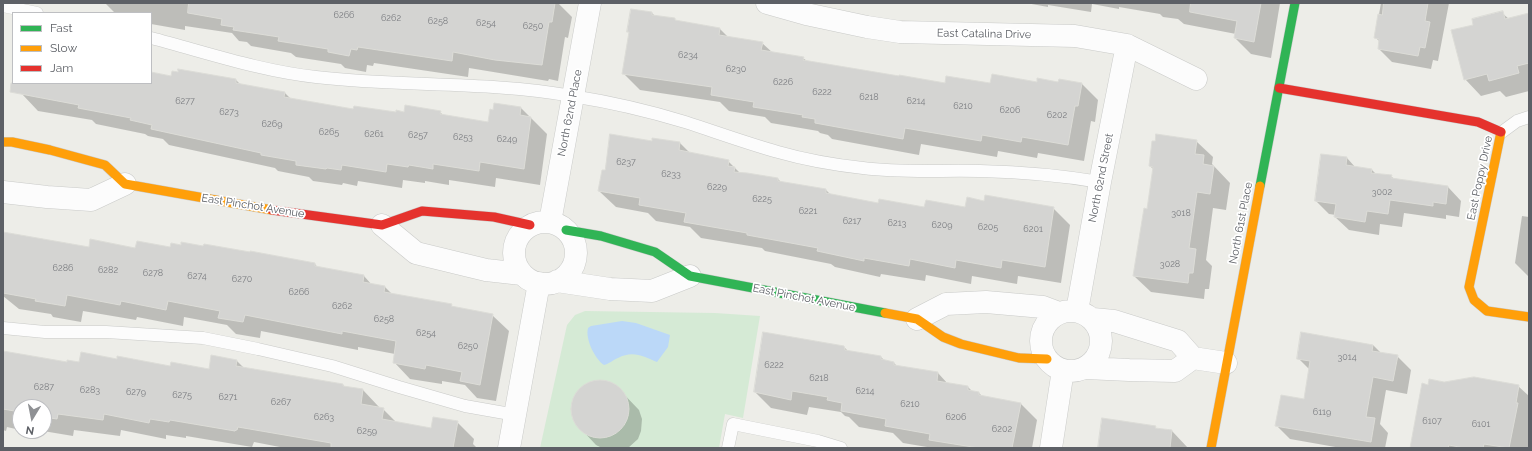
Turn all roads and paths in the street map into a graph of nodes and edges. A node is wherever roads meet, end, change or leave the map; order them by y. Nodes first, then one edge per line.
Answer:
1 (590, 3) edge
2 (767, 3) edge
3 (1295, 3) edge
4 (3, 6) edge
5 (32, 12) edge
6 (152, 38) edge
7 (1127, 45) junction
8 (1196, 79) dead end
9 (1279, 88) junction
10 (574, 96) junction
11 (1529, 117) edge
12 (1502, 132) junction
13 (3, 142) edge
14 (1100, 182) junction
15 (125, 184) junction
16 (3, 192) edge
17 (382, 225) junction
18 (548, 226) junction
19 (690, 276) junction
20 (539, 279) junction
21 (1076, 315) junction
22 (1529, 317) edge
23 (917, 319) junction
24 (3, 328) edge
25 (1193, 358) junction
26 (1226, 363) junction
27 (1055, 365) junction
28 (1086, 368) junction
29 (516, 415) junction
30 (509, 448) edge
31 (728, 448) edge
32 (841, 448) edge
33 (1051, 448) edge
34 (1211, 448) edge

1 - 10 street, North 62nd Place
2 - 7 street, East Catalina Drive
3 - 9 street, North 61st Place
4 - 5 lane
6 - 10 lane
7 - 8 street, East Catalina Drive
7 - 14 street, North 62nd Street
9 - 12 street, East Poppy Drive
9 - 26 street, North 61st Place
10 - 14 lane
10 - 18 street, North 62nd Place
11 - 12 lane
12 - 22 street, East Poppy Drive
13 - 15 street
14 - 21 street, North 62nd Street
15 - 16 street
15 - 17 street, East Pinchot Avenue
17 - 18 street, East Pinchot Avenue
17 - 20 street
18 - 19 street, East Pinchot Avenue
18 - 20 street
18 - 20 street
19 - 20 street
19 - 23 street, East Pinchot Avenue
20 - 29 street
21 - 23 street
21 - 25 street
21 - 27 street
21 - 28 street
23 - 27 street, East Pinchot Avenue
24 - 29 lane
25 - 26 street
25 - 28 street
26 - 34 street, North 61st Place
27 - 28 street
27 - 33 street
29 - 30 street
31 - 32 lane

